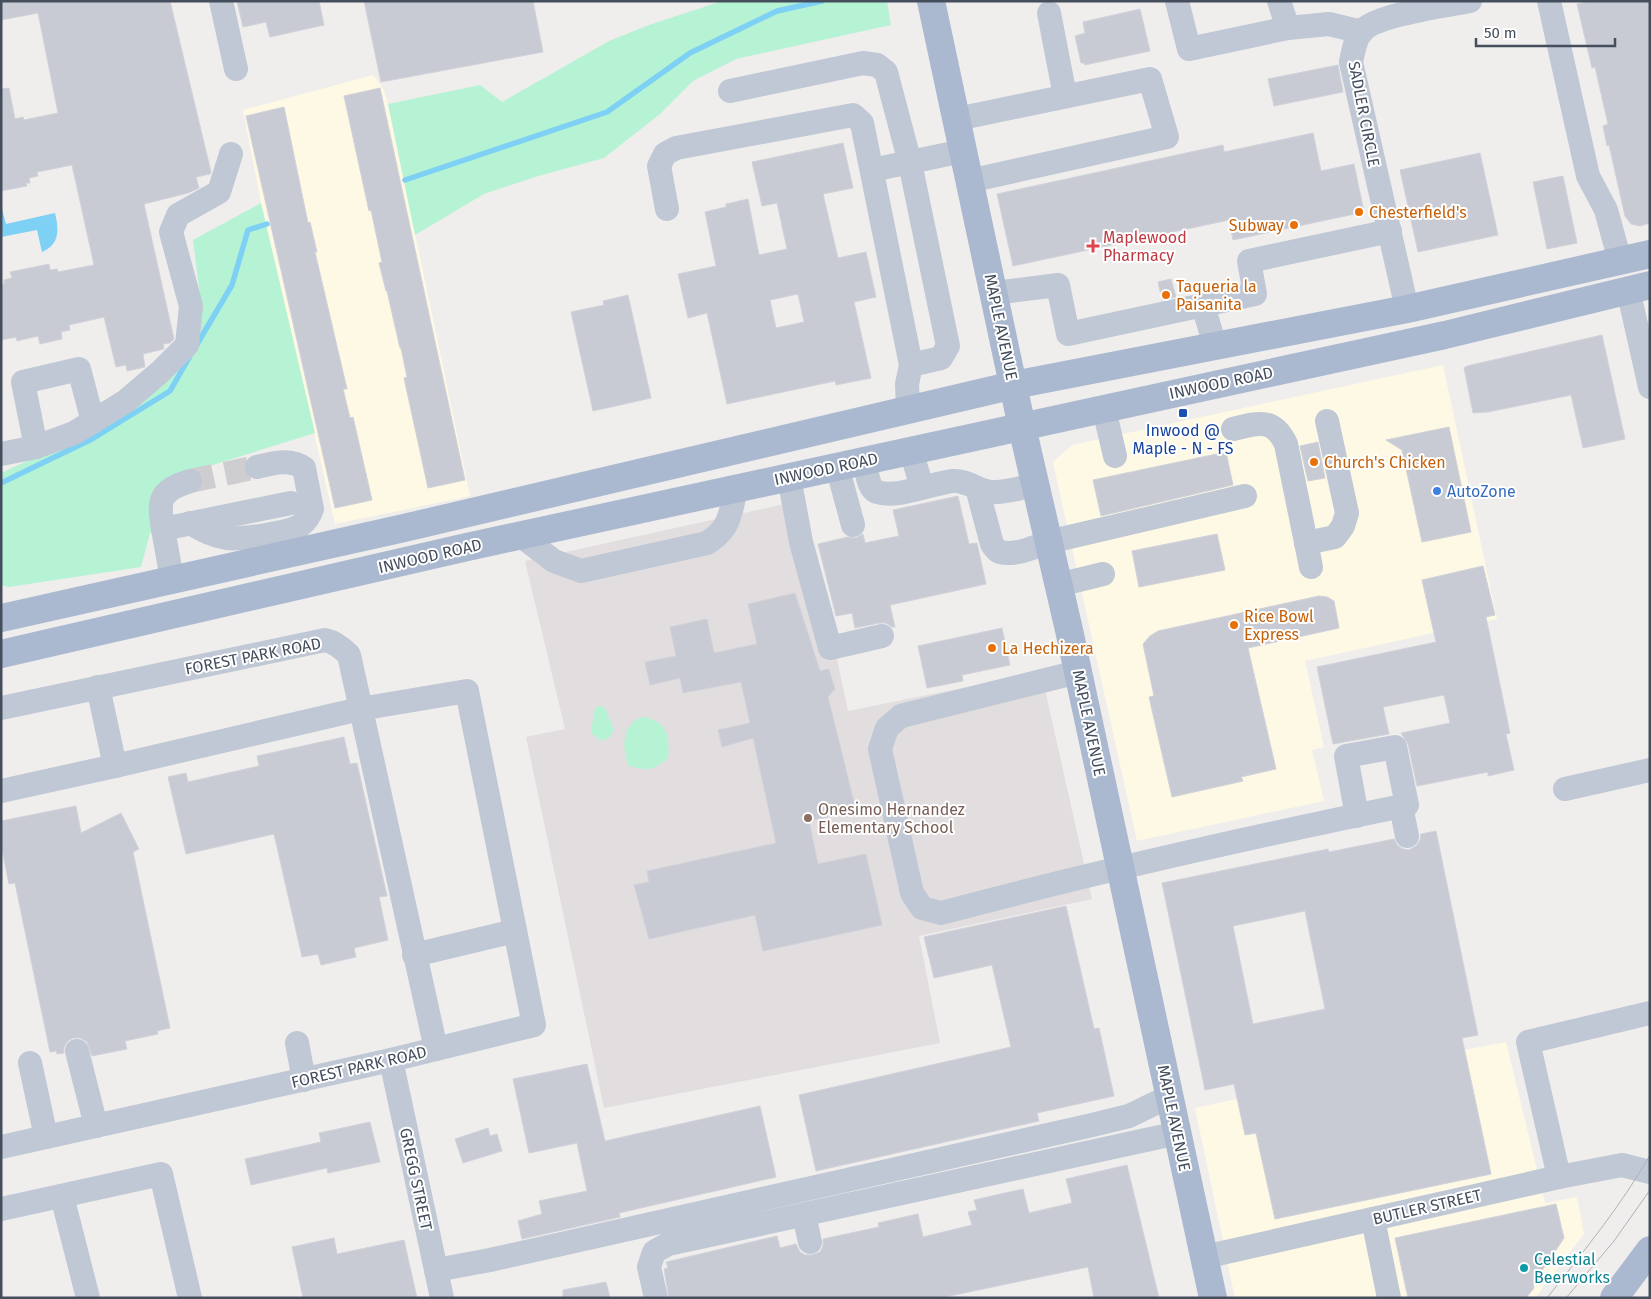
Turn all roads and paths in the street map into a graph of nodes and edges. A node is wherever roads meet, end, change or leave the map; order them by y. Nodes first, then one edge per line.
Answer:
1 (221, 1) edge
2 (931, 1) edge
3 (1279, 1) edge
4 (1470, 1) edge
5 (1549, 1) edge
6 (1184, 2) edge
7 (1050, 13) dead end
8 (1288, 28) junction
9 (1362, 32) junction
10 (236, 70) dead end
11 (730, 91) dead end
12 (1065, 96) junction
13 (957, 120) junction
14 (963, 151) junction
15 (231, 154) dead end
16 (910, 163) junction
17 (872, 170) junction
18 (969, 181) junction
19 (667, 209) dead end
20 (1390, 231) junction
21 (1650, 254) edge
22 (1620, 261) junction
23 (1639, 287) edge
24 (994, 293) junction
25 (1204, 306) junction
26 (1407, 309) junction
27 (1416, 341) junction
28 (1215, 346) junction
29 (911, 365) junction
30 (1225, 382) junction
31 (1014, 385) junction
32 (1650, 387) edge
33 (1104, 409) junction
34 (908, 410) junction
35 (1326, 421) dead end
36 (93, 422) junction
37 (1022, 427) junction
38 (1233, 429) dead end
39 (796, 437) junction
40 (36, 447) junction
41 (911, 451) junction
42 (1, 454) edge
43 (1115, 456) dead end
44 (865, 461) junction
45 (257, 466) tunnel mouth
46 (837, 466) junction
47 (789, 477) junction
48 (190, 481) tunnel mouth
49 (1035, 485) junction
50 (922, 487) junction
51 (977, 488) junction
52 (736, 489) junction
53 (1245, 496) dead end
54 (291, 503) dead end
55 (459, 515) junction
56 (190, 523) junction
57 (853, 526) dead end
58 (163, 529) junction
59 (521, 536) junction
60 (1048, 542) junction
61 (1306, 543) junction
62 (467, 547) junction
63 (1311, 567) dead end
64 (1103, 574) dead end
65 (172, 579) junction
66 (1058, 584) junction
67 (1, 618) edge
68 (882, 636) dead end
69 (1, 654) edge
70 (1078, 672) junction
71 (98, 688) junction
72 (1, 708) edge
73 (360, 709) junction
74 (116, 766) junction
75 (1650, 770) edge
76 (1565, 789) dead end
77 (1, 791) edge
78 (1401, 806) junction
79 (1357, 816) junction
80 (1408, 836) dead end
81 (1120, 867) junction
82 (515, 931) junction
83 (414, 956) junction
84 (1650, 1013) edge
85 (297, 1042) dead end
86 (436, 1049) junction
87 (77, 1051) dead end
88 (391, 1060) junction
89 (30, 1063) dead end
90 (304, 1080) junction
91 (1170, 1096) junction
92 (96, 1126) junction
93 (1178, 1133) junction
94 (46, 1137) junction
95 (1, 1147) edge
96 (1650, 1172) edge
97 (1559, 1177) junction
98 (62, 1196) junction
99 (1, 1210) edge
100 (804, 1214) junction
101 (1373, 1219) junction
102 (810, 1242) dead end
103 (1650, 1250) edge
104 (1204, 1257) junction
105 (436, 1270) junction
106 (88, 1298) edge
107 (190, 1298) edge
108 (442, 1298) edge
109 (656, 1298) edge
110 (1213, 1298) edge
111 (1389, 1298) edge
112 (1614, 1298) edge

1 - 10 street
2 - 13 main road, MAPLE AVENUE
3 - 8 street
4 - 9 street
5 - 22 street
6 - 8 street
7 - 12 street
8 - 9 street
9 - 20 street, SADLER CIRCLE
11 - 16 street
12 - 13 street
12 - 18 street
13 - 14 main road, MAPLE AVENUE
14 - 16 street
14 - 18 main road, MAPLE AVENUE
15 - 36 street
16 - 17 street
16 - 29 street
17 - 19 street
17 - 29 street
18 - 24 main road, MAPLE AVENUE
20 - 25 street
20 - 26 street, SADLER CIRCLE
21 - 22 main road, INWOOD ROAD
22 - 23 main road
22 - 26 main road, INWOOD ROAD
23 - 27 main road, INWOOD ROAD
23 - 32 street
24 - 25 street
24 - 31 main road, MAPLE AVENUE
25 - 28 street
26 - 27 main road
26 - 28 main road, INWOOD ROAD
27 - 30 main road, INWOOD ROAD
28 - 30 main road
28 - 31 main road, INWOOD ROAD
29 - 34 street
30 - 33 main road, INWOOD ROAD
31 - 34 main road, INWOOD ROAD
31 - 37 main road, MAPLE AVENUE
33 - 37 main road, INWOOD ROAD
33 - 43 street
34 - 39 main road, INWOOD ROAD
35 - 61 street
36 - 40 street
36 - 40 street
37 - 41 main road, INWOOD ROAD
37 - 49 main road, MAPLE AVENUE
38 - 61 street
39 - 47 main road
39 - 55 main road, INWOOD ROAD
40 - 42 street
41 - 44 main road, INWOOD ROAD
41 - 50 street
44 - 46 main road, INWOOD ROAD
44 - 50 street
45 - 56 street
46 - 47 main road, INWOOD ROAD
46 - 57 street
47 - 52 main road, INWOOD ROAD
47 - 68 street
48 - 58 street
49 - 51 street
49 - 60 main road, MAPLE AVENUE
50 - 51 street
51 - 60 street
52 - 59 main road, INWOOD ROAD
52 - 59 street
53 - 60 street
54 - 56 street
55 - 62 main road
55 - 65 main road, INWOOD ROAD
56 - 58 street
58 - 65 street
59 - 62 main road, INWOOD ROAD
60 - 66 main road, MAPLE AVENUE
61 - 63 street
62 - 69 main road, INWOOD ROAD
64 - 66 street
65 - 67 main road, INWOOD ROAD
66 - 70 main road, MAPLE AVENUE
70 - 81 main road, MAPLE AVENUE
70 - 81 street
71 - 72 street, FOREST PARK ROAD
71 - 73 street, FOREST PARK ROAD
71 - 74 street
73 - 74 street
73 - 82 street
73 - 83 street, FOREST PARK ROAD
74 - 77 street
75 - 76 street
78 - 79 street
78 - 79 street
78 - 80 street
79 - 81 street
81 - 91 main road, MAPLE AVENUE
82 - 83 street
82 - 86 street
83 - 86 street, FOREST PARK ROAD
84 - 97 street
85 - 90 street
86 - 88 street, FOREST PARK ROAD
87 - 92 street
88 - 90 street, FOREST PARK ROAD
88 - 105 street, GREGG STREET
89 - 94 street
90 - 92 street, FOREST PARK ROAD
91 - 93 main road, MAPLE AVENUE
91 - 105 street
92 - 94 street, FOREST PARK ROAD
93 - 100 street
93 - 104 main road, MAPLE AVENUE
94 - 95 street, FOREST PARK ROAD
96 - 97 street, BUTLER STREET
97 - 101 street, BUTLER STREET
98 - 99 street
98 - 106 street
98 - 107 street
100 - 102 street
100 - 109 street
101 - 104 street, BUTLER STREET
101 - 111 street
103 - 112 main road
104 - 110 main road, MAPLE AVENUE
105 - 108 street, GREGG STREET

